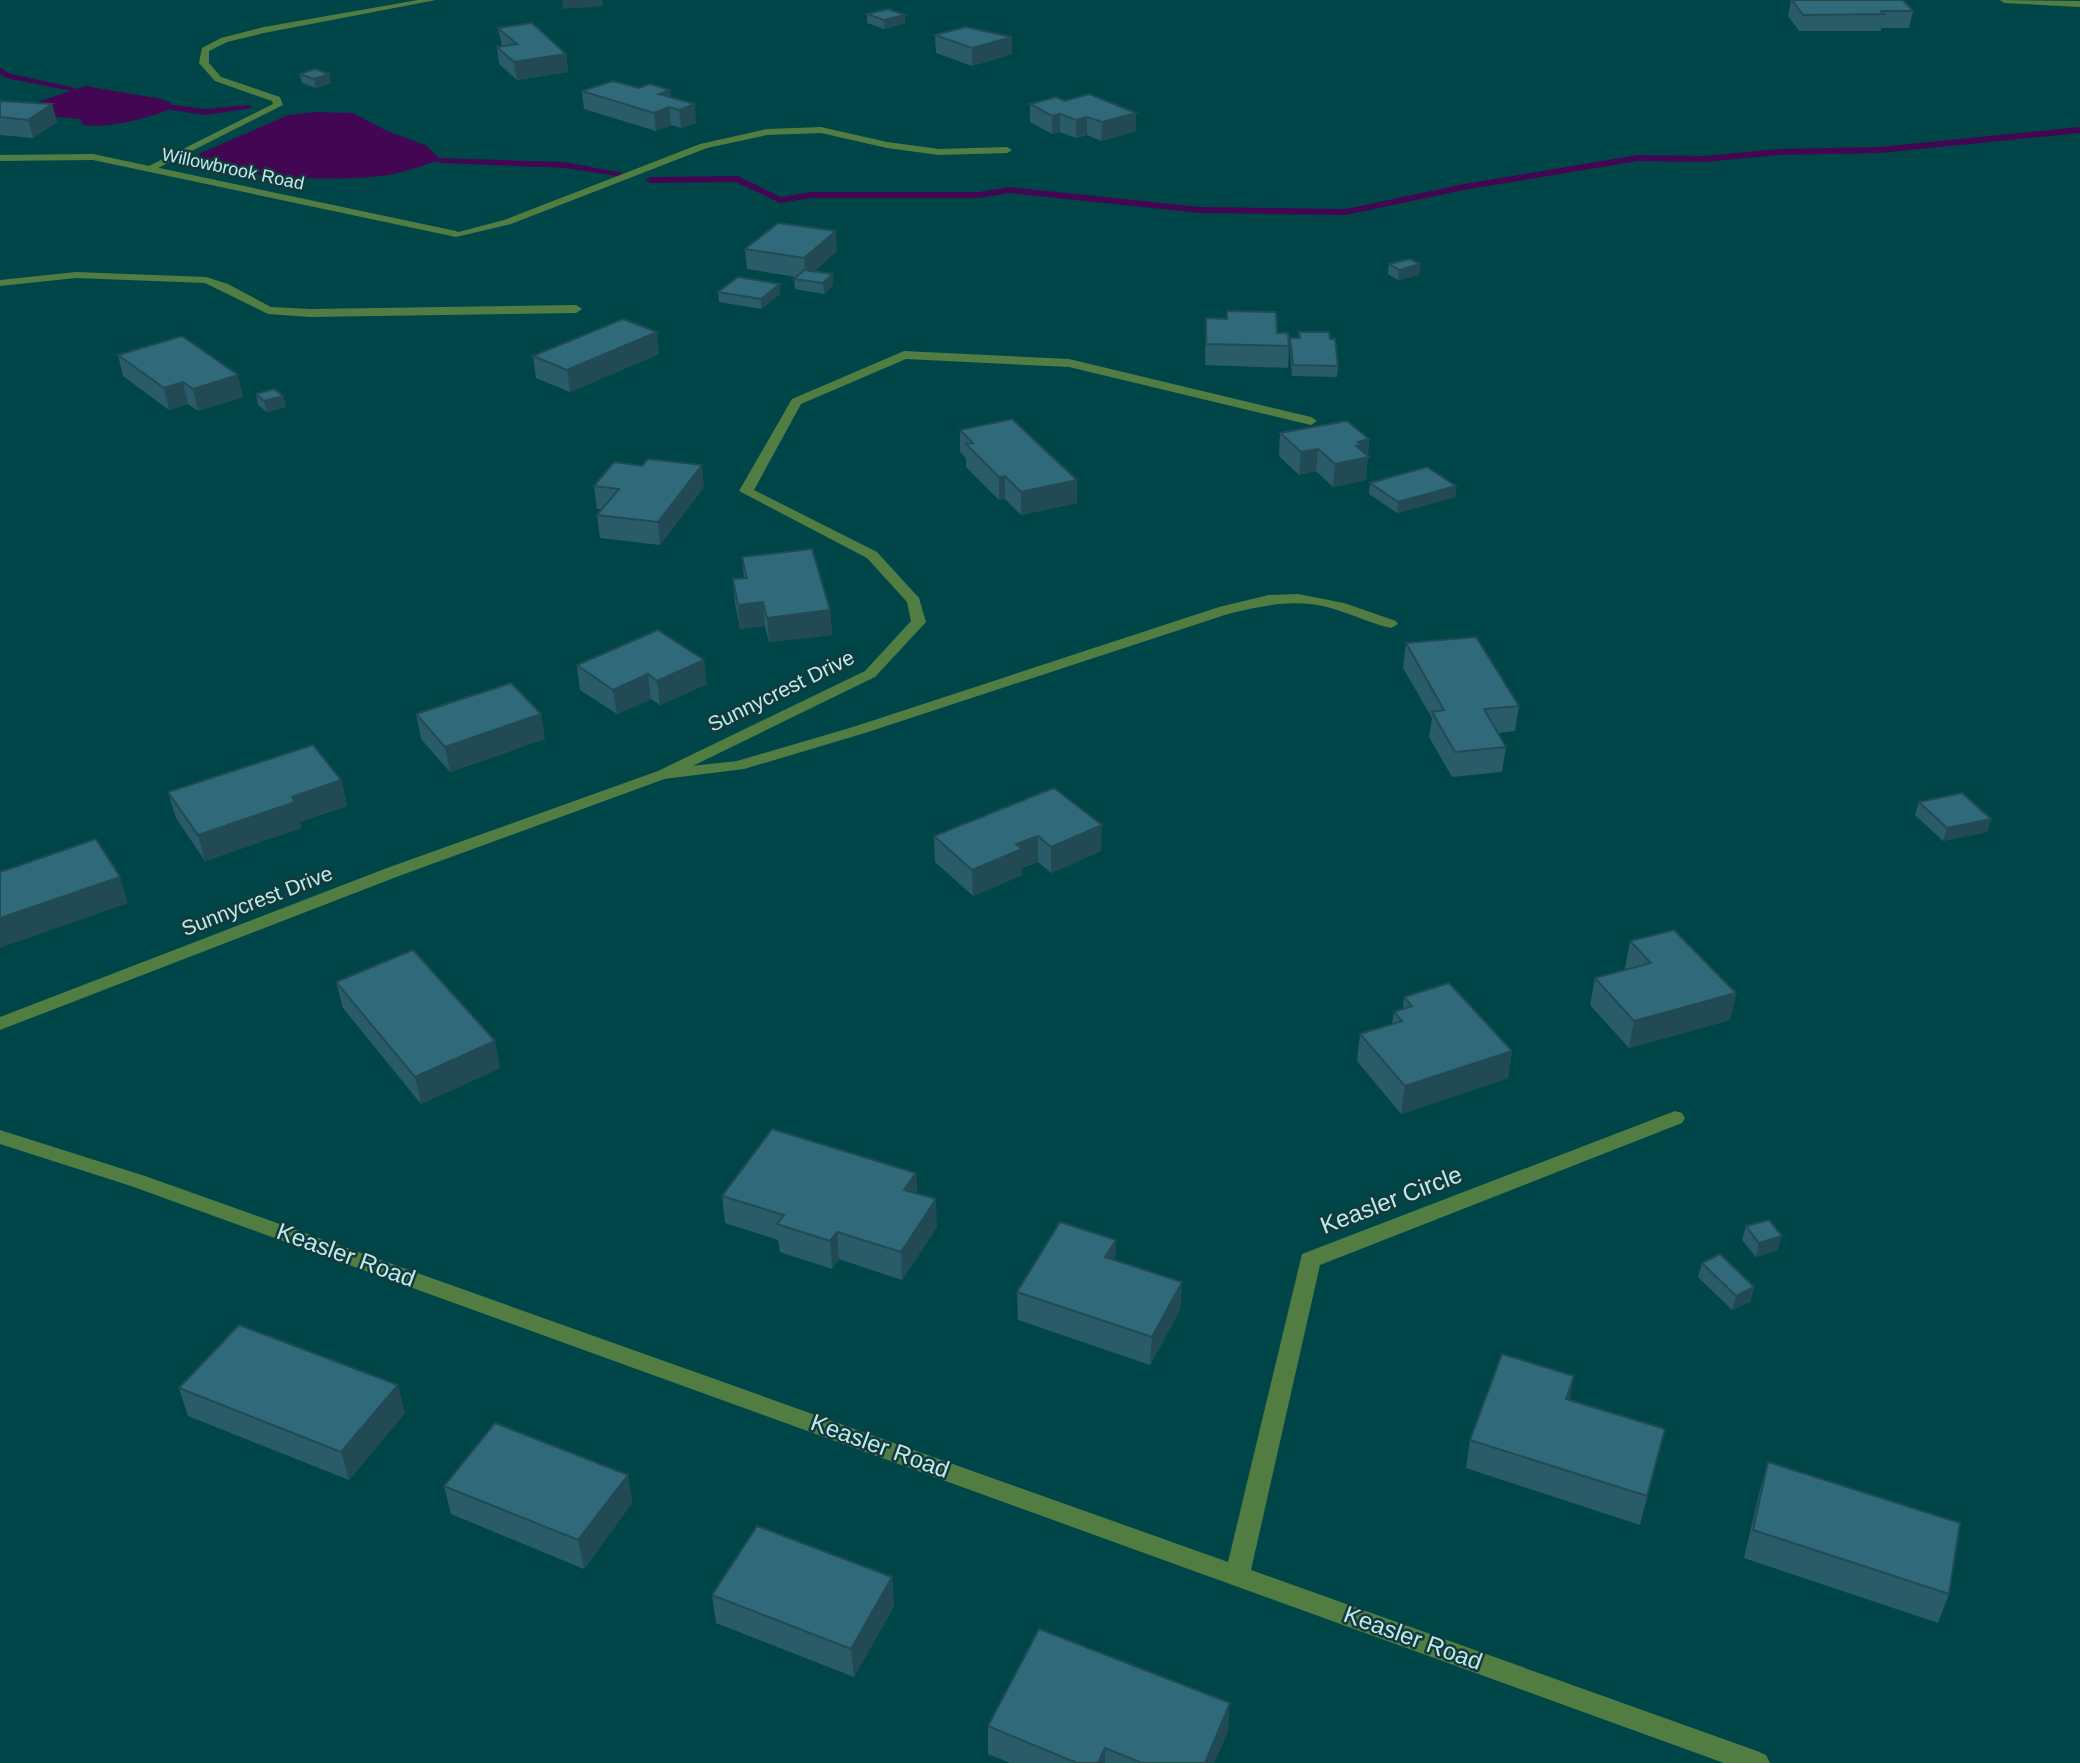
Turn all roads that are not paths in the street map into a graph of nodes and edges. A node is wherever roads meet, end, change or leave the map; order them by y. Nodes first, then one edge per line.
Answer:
1 (432, 0) edge
2 (2004, 0) edge
3 (2080, 4) edge
4 (1007, 150) dead end
5 (0, 158) edge
6 (150, 168) junction
7 (0, 283) edge
8 (576, 309) dead end
9 (1311, 421) dead end
10 (1391, 624) dead end
11 (664, 774) junction
12 (0, 1024) edge
13 (1675, 1118) dead end
14 (0, 1138) edge
15 (1238, 1574) junction
16 (1757, 1763) edge

1 - 6 street
2 - 3 street
4 - 6 street, Willowbrook Road
5 - 6 street, Willowbrook Road
7 - 8 street
9 - 11 street, Sunnycrest Drive
10 - 11 street
11 - 12 street, Sunnycrest Drive
13 - 15 street, Keasler Circle
14 - 15 street, Keasler Road
15 - 16 street, Keasler Road

